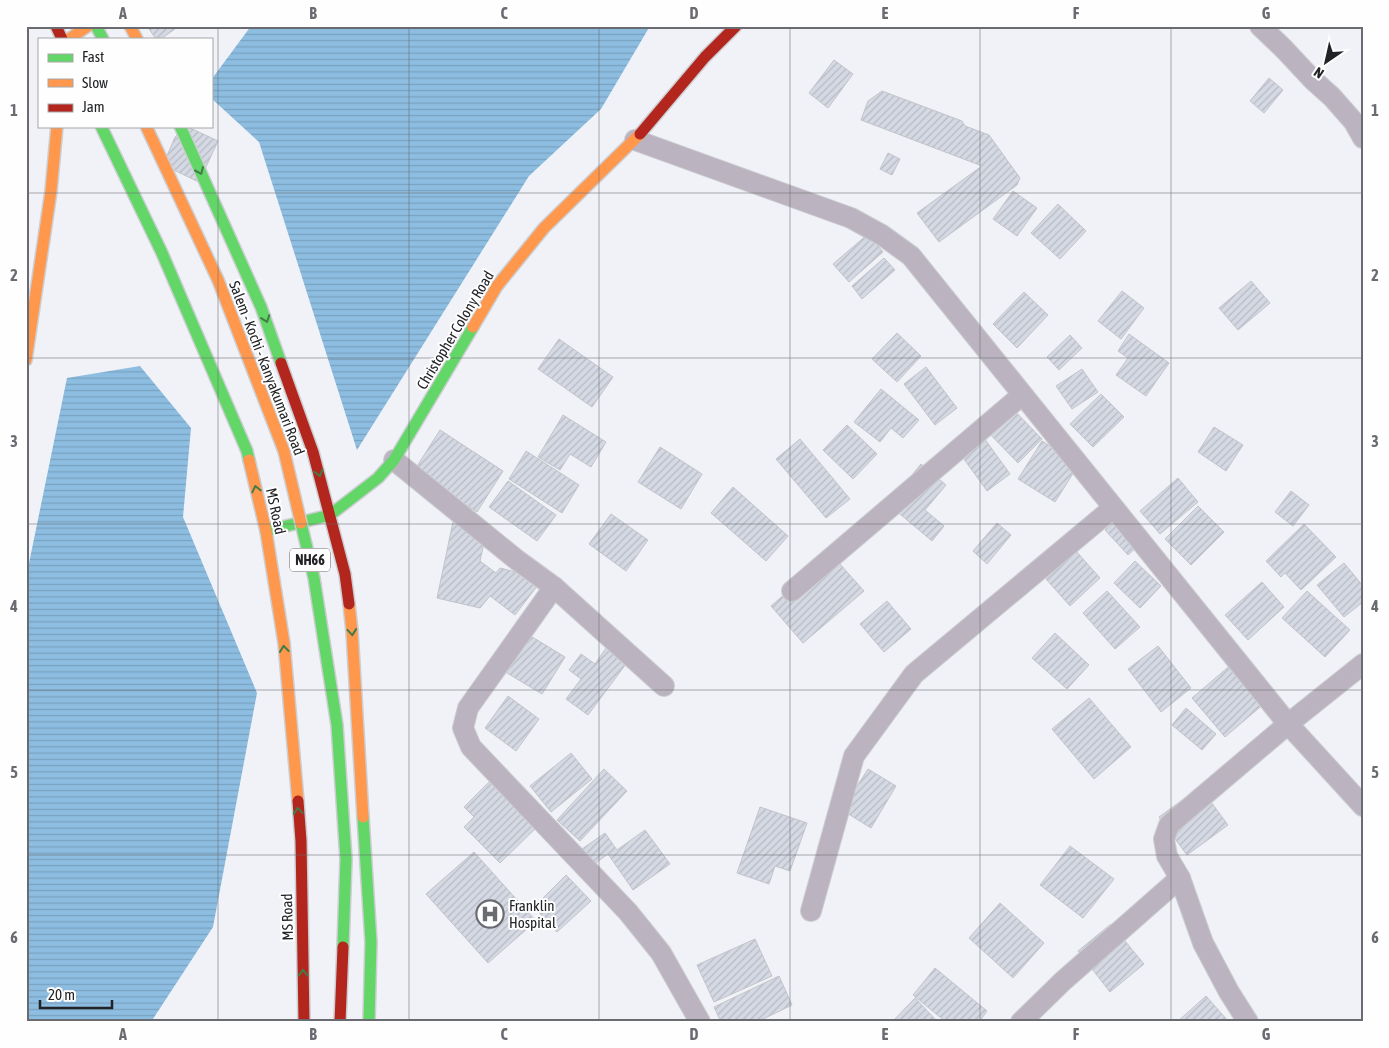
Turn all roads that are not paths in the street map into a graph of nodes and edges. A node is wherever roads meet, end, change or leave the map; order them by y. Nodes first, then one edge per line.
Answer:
1 (56, 26) edge
2 (88, 26) edge
3 (96, 26) edge
4 (130, 26) edge
5 (736, 26) edge
6 (1260, 26) edge
7 (62, 38) edge
8 (70, 38) edge
9 (102, 38) edge
10 (136, 38) edge
11 (56, 128) edge
12 (103, 128) edge
13 (147, 128) edge
14 (181, 128) edge
15 (1363, 138) edge
16 (635, 140) junction
17 (26, 360) edge
18 (1022, 395) junction
19 (394, 460) junction
20 (1113, 508) junction
21 (330, 515) junction
22 (266, 531) junction
23 (554, 587) junction
24 (792, 591) dead end
25 (1363, 664) edge
26 (664, 686) dead end
27 (1288, 724) junction
28 (1363, 806) edge
29 (1180, 878) junction
30 (810, 911) dead end
31 (304, 1022) edge
32 (340, 1022) edge
33 (369, 1022) edge
34 (700, 1022) edge
35 (1021, 1022) edge
36 (1248, 1022) edge

1 - 7 main road
2 - 8 main road
3 - 9 main road
4 - 10 main road
5 - 16 main road, Christopher Colony Road
6 - 15 street
11 - 17 main road
22 -> 12 main road, MS Road
13 - 32 main road, Salem - Kochi - Kanyakumari Road / NH66, bridge
14 -> 21 main road
16 - 18 street
16 - 19 main road, Christopher Colony Road
18 - 20 street
18 - 24 street
19 - 21 main road, Christopher Colony Road
19 - 23 street
20 - 27 street
20 - 30 street
21 - 22 main road, Christopher Colony Road
21 -> 33 main road
31 -> 22 main road, MS Road
23 - 26 street
23 - 34 street
25 - 27 street
27 - 28 street
27 - 29 street
29 - 35 street
29 - 36 street

